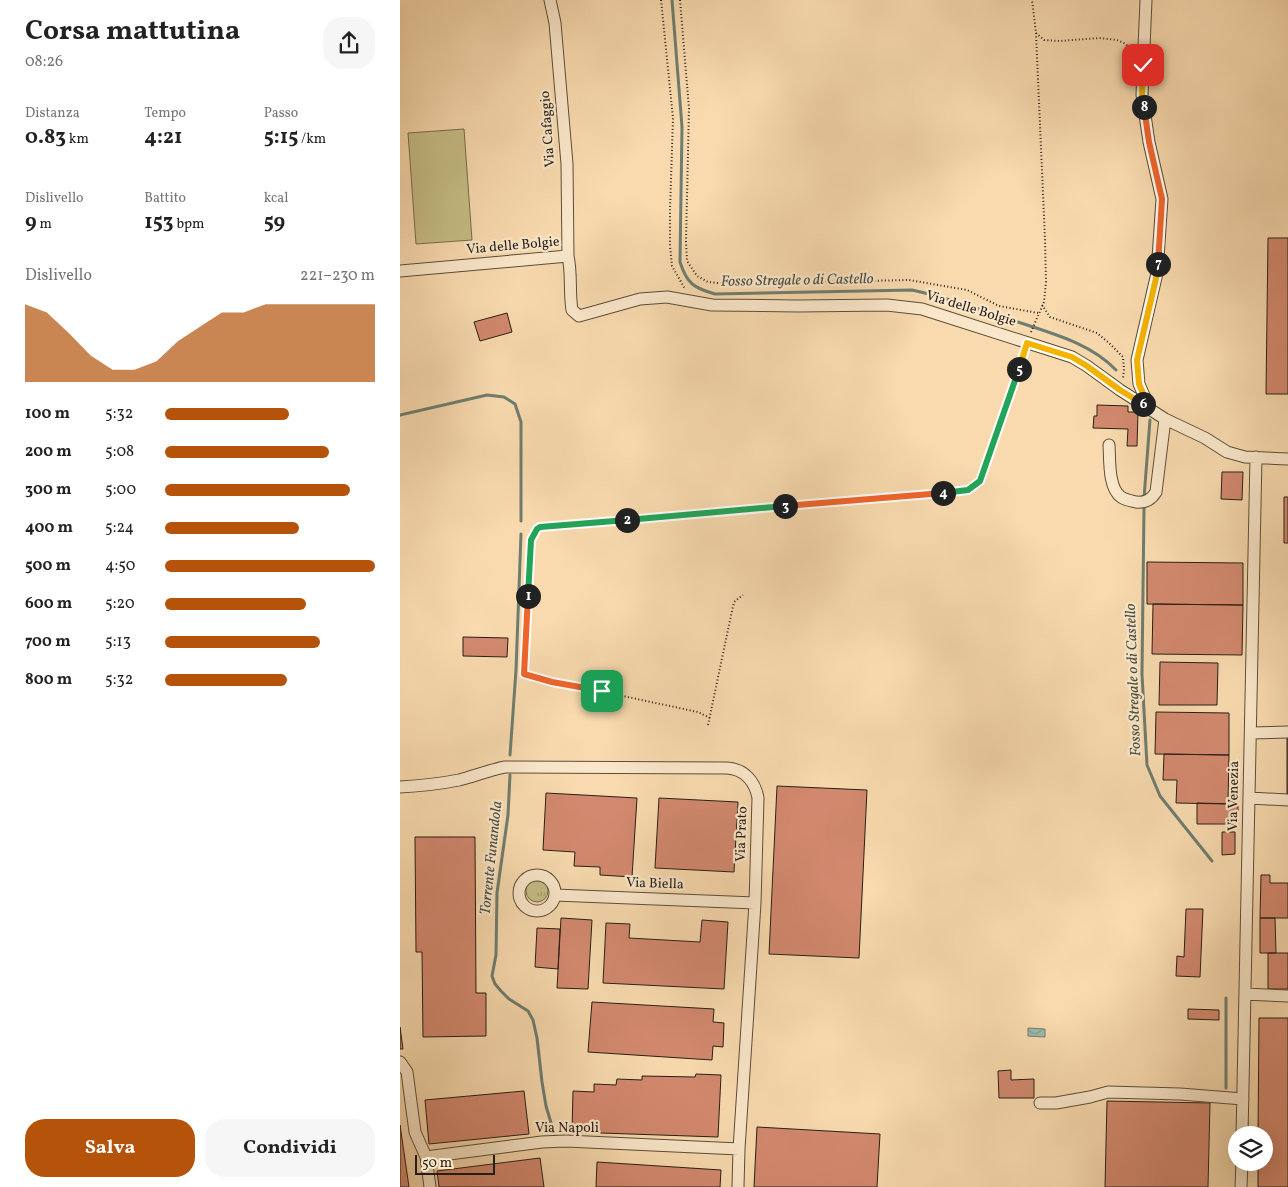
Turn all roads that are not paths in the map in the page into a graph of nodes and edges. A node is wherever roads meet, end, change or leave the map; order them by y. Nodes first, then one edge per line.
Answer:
1 (550, 0) edge
2 (1146, 0) edge
3 (568, 256) junction
4 (400, 271) edge
5 (1150, 409) junction
6 (1165, 419) junction
7 (1109, 445) dead end
8 (1256, 457) junction
9 (1288, 459) edge
10 (1251, 732) junction
11 (1288, 732) edge
12 (400, 787) edge
13 (1249, 798) junction
14 (1288, 800) edge
15 (555, 895) dead end
16 (754, 903) junction
17 (1245, 994) junction
18 (1288, 996) edge
19 (400, 1062) edge
20 (1243, 1099) junction
21 (1040, 1103) dead end
22 (1242, 1126) edge
23 (739, 1149) junction
24 (426, 1157) junction
25 (1242, 1171) edge
26 (430, 1187) edge
27 (738, 1187) edge
28 (1242, 1187) edge

1 - 3 street, Via Cafaggio
2 - 5 street
3 - 4 street, Via delle Bolgie
3 - 5 street, Via delle Bolgie
5 - 6 street, Via delle Bolgie
6 - 7 street
6 - 8 street, Via delle Bolgie
8 - 9 street, Via delle Bolgie
8 - 10 street, Via Venezia
10 - 11 street
10 - 13 street, Via Venezia
12 - 16 street, Via Prato
13 - 14 street
13 - 17 street, Via Venezia
15 - 16 street, Via Biella
16 - 23 street, Via Prato
17 - 18 street
17 - 20 street, Via Venezia
19 - 24 street
20 - 21 street
20 - 22 street, Via Venezia
23 - 24 street, Via Napoli
23 - 27 street, Via Prato
24 - 26 street
25 - 28 street

